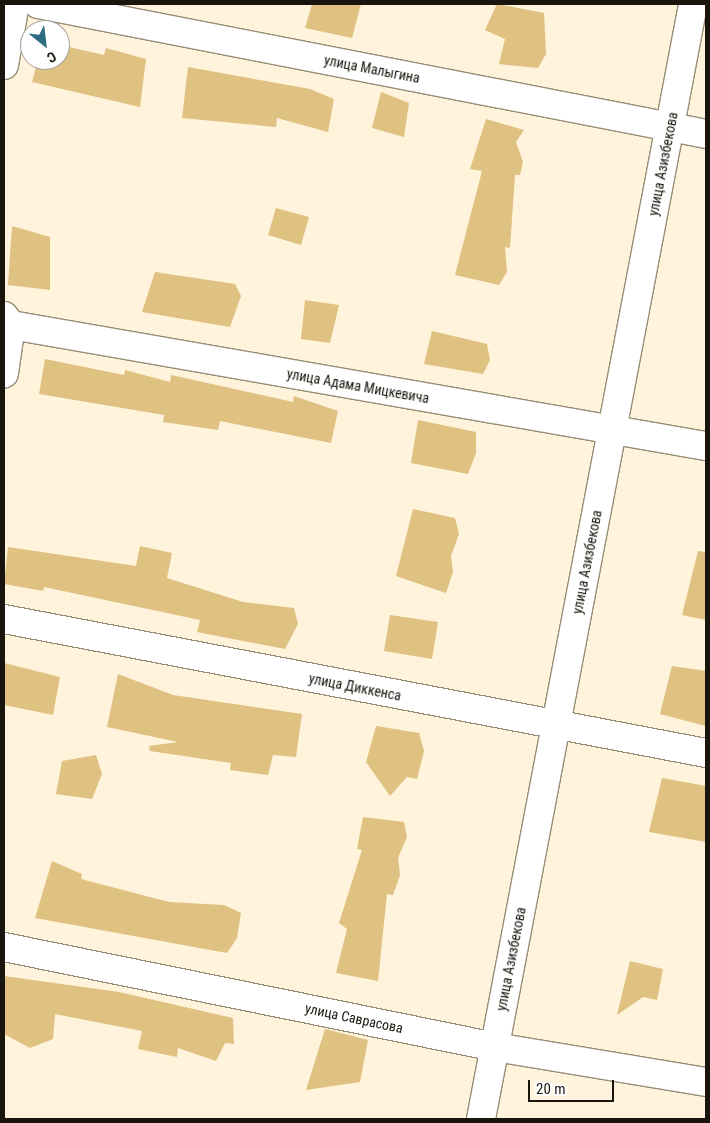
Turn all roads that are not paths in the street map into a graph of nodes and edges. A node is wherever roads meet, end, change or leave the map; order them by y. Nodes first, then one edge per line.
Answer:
1 (15, 4) edge
2 (38, 4) edge
3 (693, 4) edge
4 (4, 65) edge
5 (670, 128) junction
6 (706, 134) edge
7 (7, 320) edge
8 (4, 373) edge
9 (612, 430) junction
10 (706, 446) edge
11 (4, 619) edge
12 (556, 726) junction
13 (706, 753) edge
14 (4, 947) edge
15 (495, 1047) junction
16 (706, 1082) edge
17 (480, 1119) edge

1 - 4 street
2 - 5 street, улица Малыгина
3 - 5 street, улица Азизбекова
5 - 6 street, улица Малыгина
5 - 9 street, улица Азизбекова
7 - 8 street
7 - 9 street, улица Адама Мицкевича
9 - 10 street, улица Адама Мицкевича
9 - 12 street, улица Азизбекова
11 - 12 street, улица Диккенса
12 - 13 street, улица Диккенса
12 - 15 street, улица Азизбекова
14 - 15 street, улица Саврасова
15 - 16 street, улица Саврасова
15 - 17 street, улица Азизбекова

